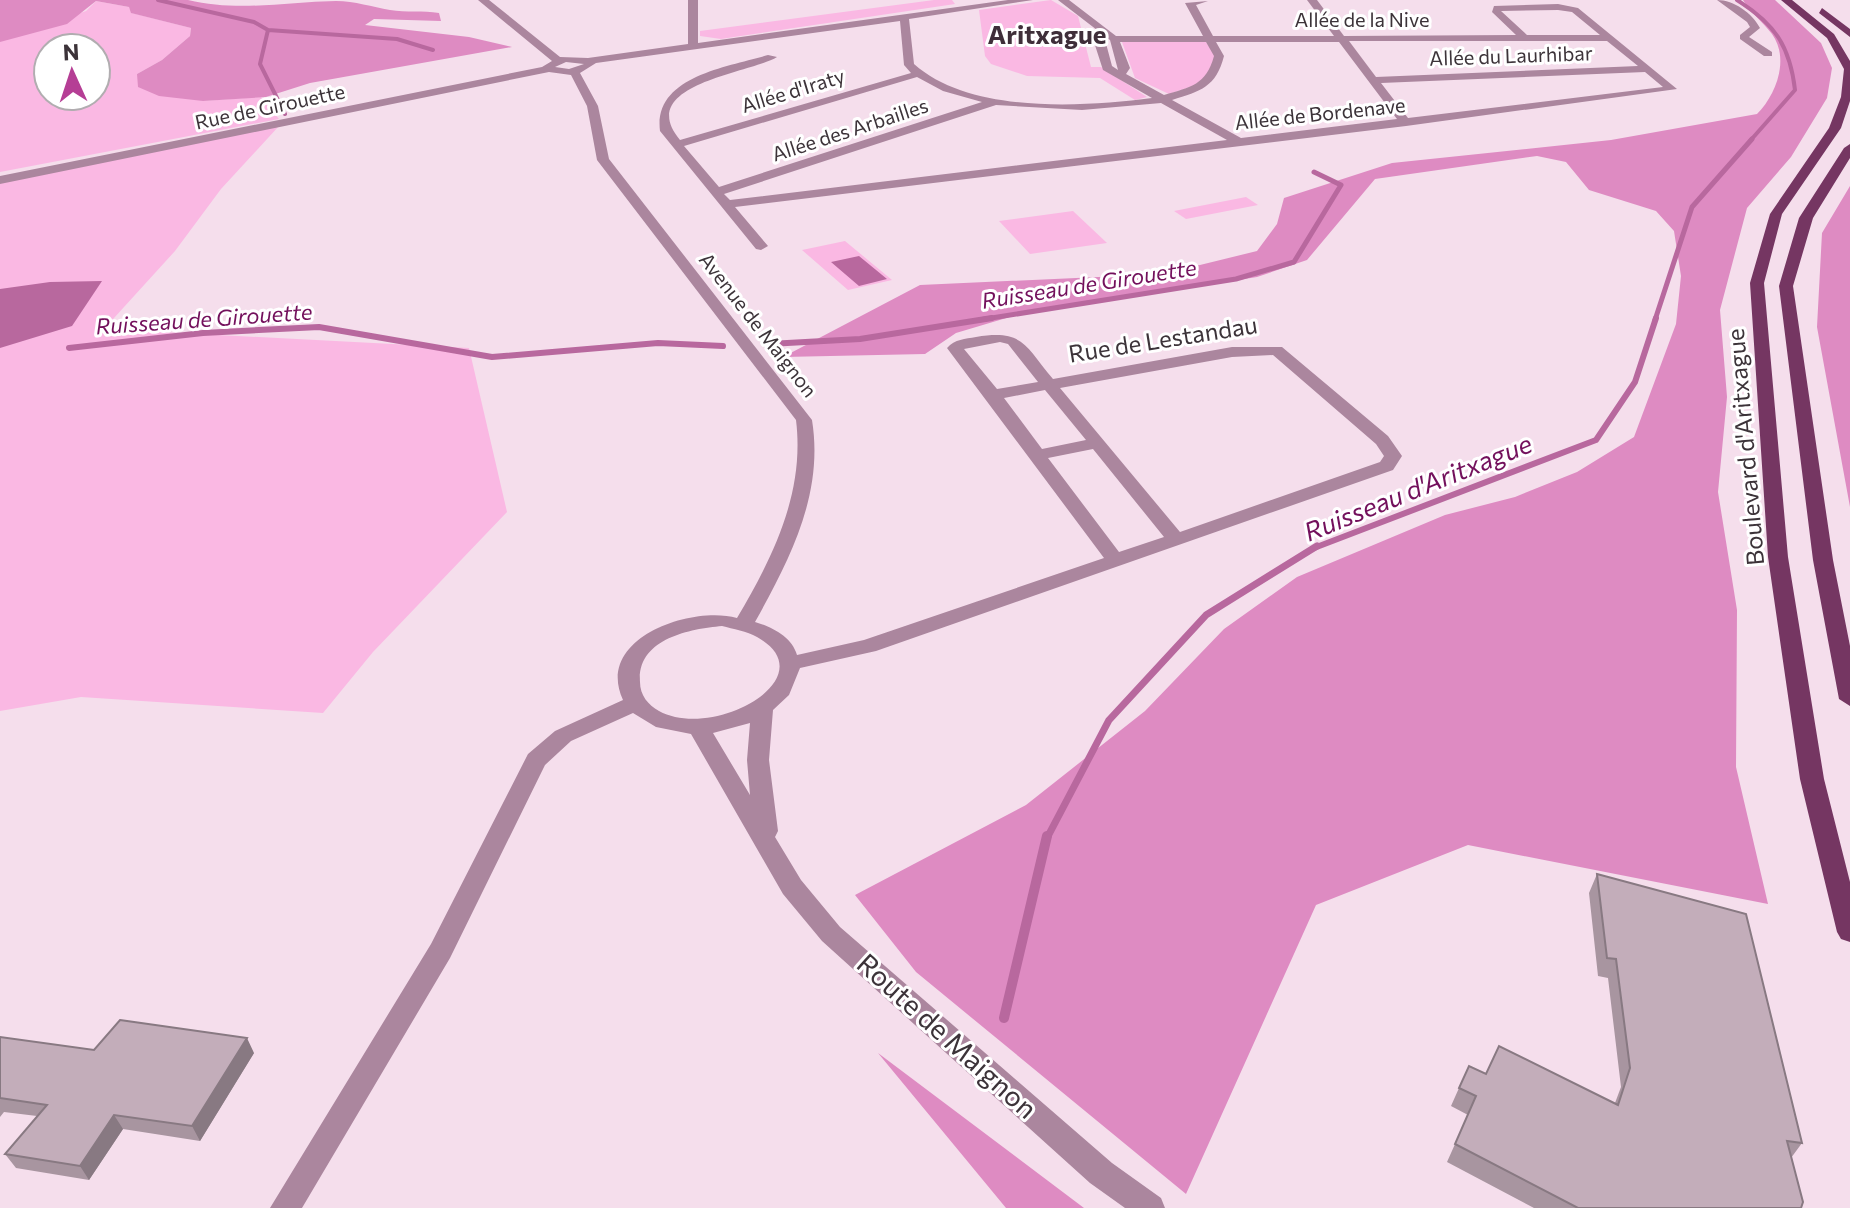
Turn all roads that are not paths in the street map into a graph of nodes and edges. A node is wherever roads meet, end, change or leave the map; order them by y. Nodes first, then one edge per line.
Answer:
1 (483, 0) edge
2 (693, 0) edge
3 (959, 0) edge
4 (1028, 0) edge
5 (1063, 0) edge
6 (1312, 0) edge
7 (1722, 0) edge
8 (1786, 0) edge
9 (1203, 1) edge
10 (1813, 5) dead end
11 (970, 8) junction
12 (904, 17) junction
13 (1101, 31) junction
14 (1850, 34) edge
15 (1341, 38) junction
16 (1524, 38) junction
17 (1609, 38) junction
18 (1114, 39) junction
19 (1210, 39) junction
20 (693, 46) junction
21 (1768, 54) dead end
22 (772, 57) dead end
23 (558, 60) junction
24 (589, 61) junction
25 (548, 69) junction
26 (1649, 69) junction
27 (574, 72) junction
28 (918, 74) junction
29 (1121, 74) junction
30 (1373, 80) junction
31 (1163, 99) junction
32 (994, 102) junction
33 (1406, 123) junction
34 (1238, 141) junction
35 (678, 144) junction
36 (1850, 148) edge
37 (0, 180) edge
38 (717, 192) junction
39 (726, 204) junction
40 (761, 246) dead end
41 (1049, 384) junction
42 (993, 395) junction
43 (1097, 443) junction
44 (1037, 455) junction
45 (1176, 539) junction
46 (1115, 560) junction
47 (744, 623) junction
48 (791, 663) junction
49 (1850, 699) edge
50 (634, 704) junction
51 (762, 710) junction
52 (699, 728) junction
53 (768, 843) junction
54 (1850, 932) edge
55 (285, 1208) edge
56 (1150, 1208) edge

1 - 23 street
2 - 20 street
3 - 11 street
4 - 11 street
5 - 13 street
6 - 15 street
7 - 21 street
8 - 54 main road, Boulevard d'Aritxague
9 - 19 street
10 - 14 main road
11 - 12 street
12 - 20 street
12 - 28 street
13 - 18 street
13 - 29 street
15 - 16 street, Allée de la Nive
15 - 19 street, Allée de la Nive
15 - 30 street
16 - 17 street, Allée de la Nive
16 - 17 street, Allée de Bordenave
17 - 26 street, Allée de Bordenave
18 - 19 street, Allée de la Nive
18 - 29 street
19 - 31 street
20 - 24 street
22 - 35 street
23 - 24 street
23 - 25 street
24 - 27 street
25 - 27 street
25 - 37 street, Rue de Girouette
26 - 30 street, Allée du Laurhibar
26 - 33 street, Allée de Bordenave
27 - 47 street, Avenue de Maignon
28 - 32 street
28 - 35 street, Allée d'Iraty
29 - 31 street
30 - 33 street
31 - 32 street
31 - 34 street
32 - 38 street, Allée des Arbailles
33 - 34 street, Allée de Bordenave
34 - 39 street, Allée de Bordenave
35 - 38 street
36 - 49 main road
38 - 39 street
39 - 40 street
41 - 42 street, Rue de Lestandau
41 - 42 street, Rue de Lestandau
41 - 43 street, Rue de Lestandau
41 - 45 street, Rue de Lestandau
42 - 44 street, Rue de Lestandau
43 - 44 street
43 - 45 street, Rue de Lestandau
44 - 46 street, Rue de Lestandau
45 - 46 street, Rue de Lestandau
46 - 48 street, Rue de Lestandau
47 - 48 street
47 - 50 street
48 - 51 street
50 - 52 street
50 - 55 street
51 - 52 street
51 - 53 street, Route de Maignon
52 - 53 street, Route de Maignon
53 - 56 street, Route de Maignon

